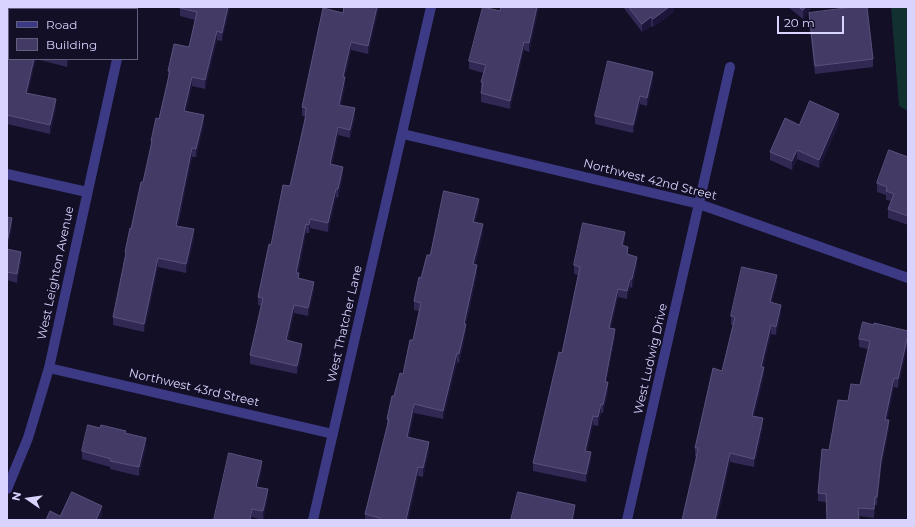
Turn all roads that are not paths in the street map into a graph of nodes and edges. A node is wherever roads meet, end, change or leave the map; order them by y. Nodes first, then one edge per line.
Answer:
1 (431, 7) edge
2 (117, 60) edge
3 (730, 67) dead end
4 (402, 134) junction
5 (7, 174) edge
6 (88, 192) junction
7 (699, 204) junction
8 (908, 278) edge
9 (49, 368) junction
10 (333, 434) junction
11 (7, 489) edge
12 (313, 520) edge
13 (627, 520) edge

1 - 4 street, West Thatcher Lane
2 - 6 street, West Leighton Avenue
3 - 7 street, West Ludwig Drive
4 - 7 street, Northwest 42nd Street
4 - 10 street, West Thatcher Lane
5 - 6 street
6 - 9 street, West Leighton Avenue
7 - 8 street, Northwest 42nd Street
7 - 13 street, West Ludwig Drive
9 - 10 street, Northwest 43rd Street
9 - 11 street, West Leighton Avenue
10 - 12 street, West Thatcher Lane

